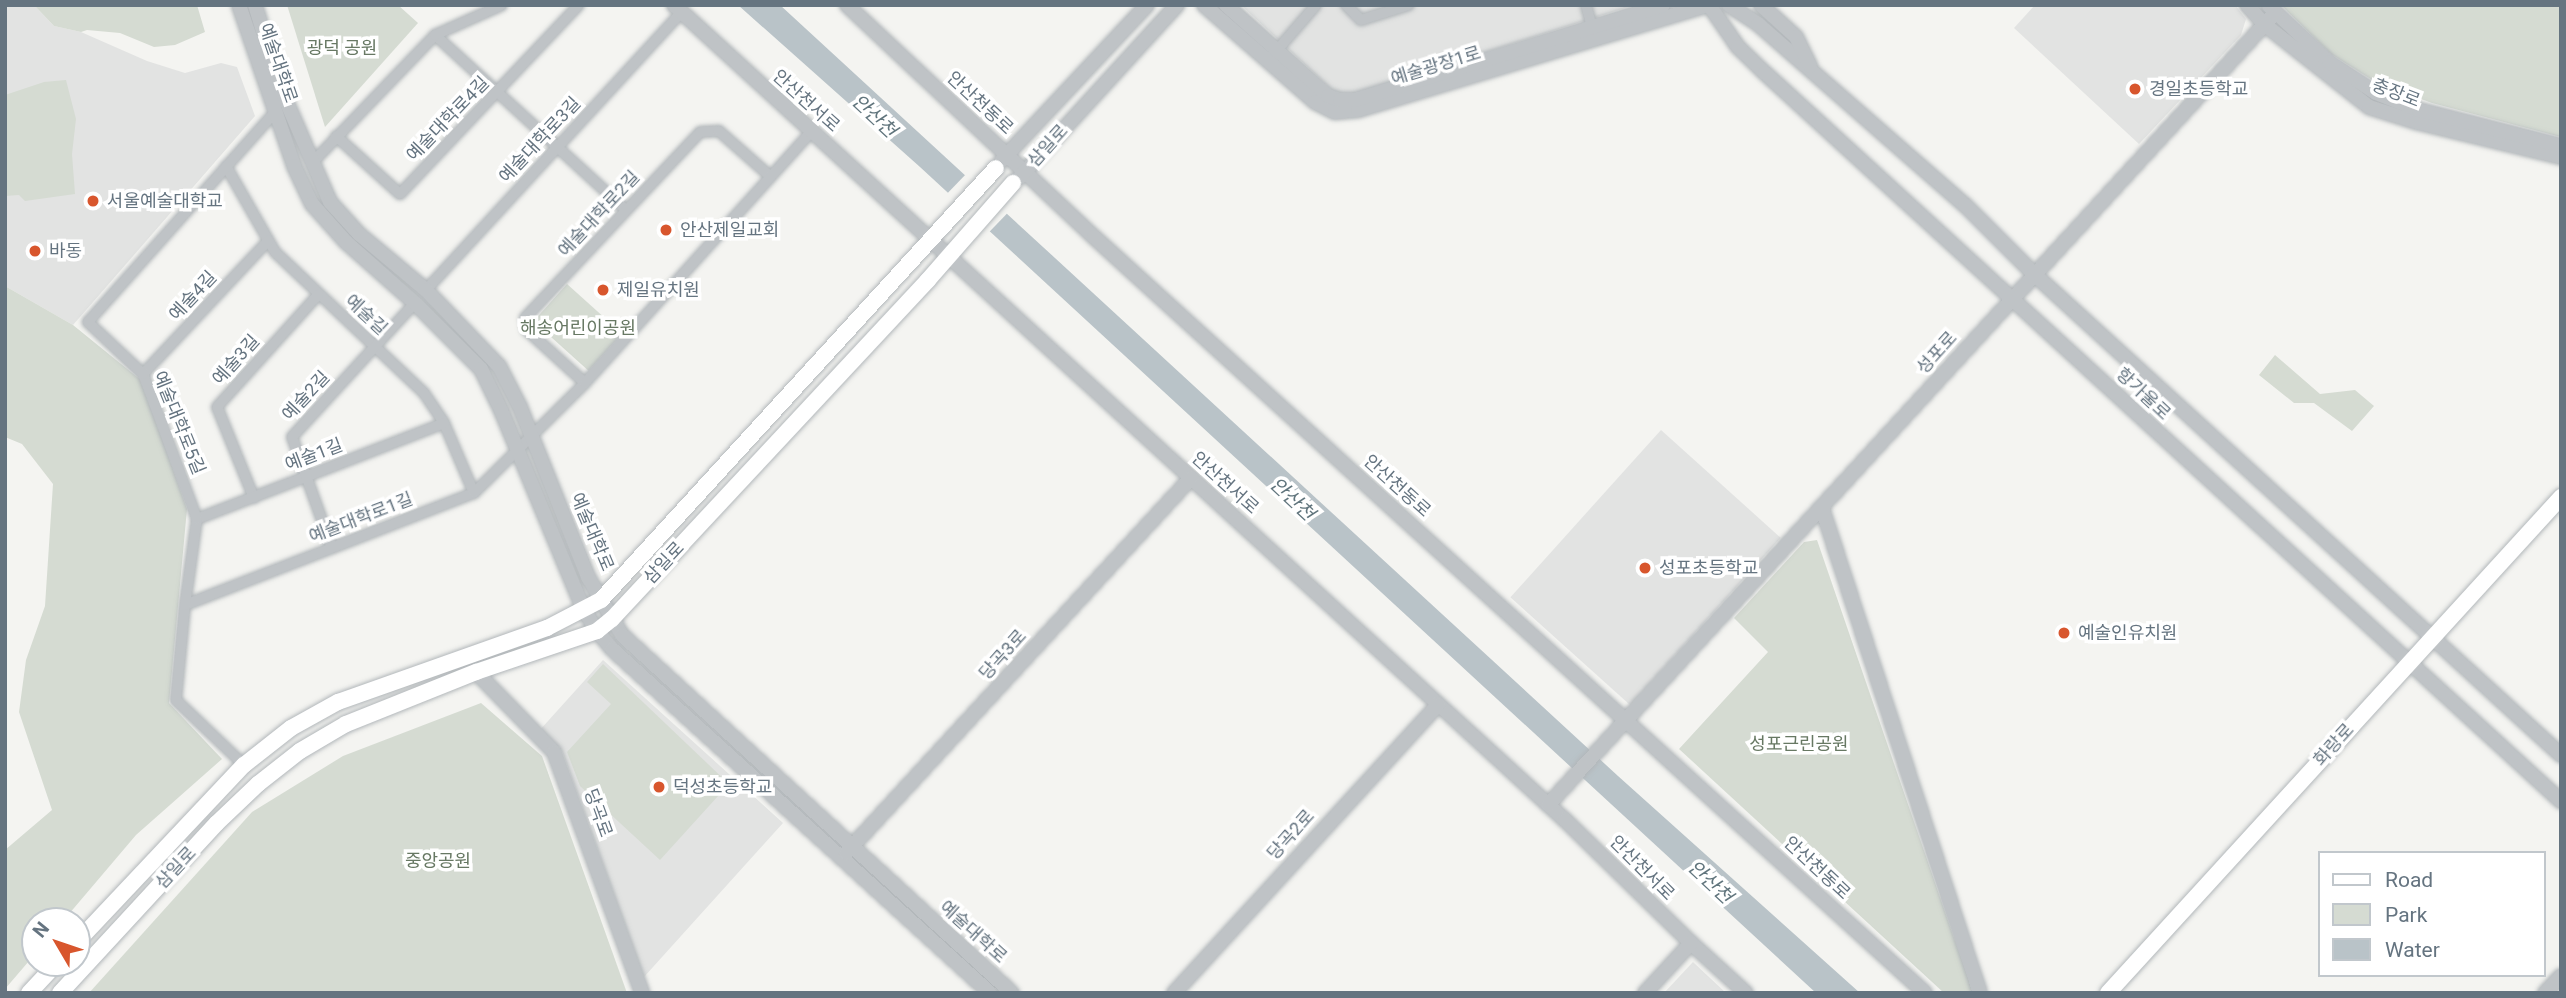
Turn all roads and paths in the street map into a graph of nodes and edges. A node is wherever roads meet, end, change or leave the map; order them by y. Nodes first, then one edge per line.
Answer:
1 (239, 5) edge
2 (255, 5) edge
3 (502, 5) edge
4 (579, 5) edge
5 (847, 5) edge
6 (1147, 5) edge
7 (1177, 5) edge
8 (1205, 5) edge
9 (1226, 5) edge
10 (1316, 5) edge
11 (1346, 5) edge
12 (1409, 5) edge
13 (1586, 5) edge
14 (1662, 5) edge
15 (1709, 5) edge
16 (1730, 5) edge
17 (1761, 5) edge
18 (2247, 5) edge
19 (2272, 8) edge
20 (677, 10) edge
21 (2264, 24) junction
22 (1594, 32) junction
23 (435, 35) junction
24 (1272, 56) junction
25 (1812, 71) junction
26 (499, 92) junction
27 (274, 113) junction
28 (811, 132) junction
29 (336, 136) junction
30 (2561, 146) edge
31 (557, 148) junction
32 (1007, 155) junction
33 (2561, 157) edge
34 (312, 163) junction
35 (226, 166) junction
36 (996, 167) joint
37 (771, 177) junction
38 (1019, 178) junction
39 (626, 210) junction
40 (930, 240) junction
41 (268, 241) junction
42 (948, 257) junction
43 (2034, 274) junction
44 (426, 290) junction
45 (318, 295) junction
46 (2012, 297) junction
47 (415, 303) junction
48 (376, 348) junction
49 (143, 374) junction
50 (585, 383) junction
51 (444, 423) junction
52 (533, 437) junction
53 (518, 452) junction
54 (306, 478) junction
55 (1191, 478) junction
56 (474, 493) junction
57 (2561, 496) edge
58 (254, 498) junction
59 (1822, 508) junction
60 (197, 519) junction
61 (332, 548) junction
62 (601, 600) junction
63 (185, 605) junction
64 (584, 610) junction
65 (612, 620) junction
66 (597, 631) junction
67 (2432, 637) junction
68 (2408, 664) junction
69 (476, 672) junction
70 (1438, 705) junction
71 (1627, 720) junction
72 (2561, 755) edge
73 (244, 765) junction
74 (2561, 801) edge
75 (1548, 805) junction
76 (847, 852) junction
77 (91, 927) edge
78 (1691, 943) junction
79 (2561, 976) edge
80 (44, 977) edge
81 (29, 993) edge
82 (60, 993) edge
83 (642, 993) edge
84 (990, 993) edge
85 (1012, 993) edge
86 (1174, 993) edge
87 (1645, 993) edge
88 (1746, 993) edge
89 (1925, 993) edge
90 (1980, 993) edge
91 (2108, 993) edge
92 (2545, 993) edge

1 - 27 street, 예술대학로
2 - 34 street, 예술대학로
3 - 23 street
4 - 26 street, 예술대학로4길
5 - 32 street, 안산천동로
6 - 32 street, 삼일로
7 - 38 street, 삼일로
8 - 24 street, 예술광장1로
9 - 24 street, 예술광장1로
10 - 24 street
11 - 12 street
13 - 22 street
14 - 22 street, 예술광장1로
15 - 22 street, 예술광장1로
15 - 46 street, 항가울로
16 - 25 street, 항가울로
17 - 25 street, 항가울로
18 - 21 street, 충장로
19 - 21 street, 성포로
19 - 30 street, 충장로
20 - 28 street, 안산천서로
20 - 31 street, 예술대학로3길
21 - 33 street, 충장로
21 - 43 street, 성포로
22 - 24 street, 예술광장1로
23 - 26 street
23 - 29 street
25 - 43 street, 항가울로
26 - 29 street, 예술대학로4길
26 - 31 street
27 - 35 street, 예술대학로5길
27 - 47 street, 예술대학로
28 - 37 street
28 - 40 street, 안산천서로
29 - 34 street
31 - 39 street
31 - 44 street, 예술대학로3길
32 - 36 street, 삼일로
32 - 38 street, 안산천동로
34 - 44 street, 예술대학로
35 - 41 street, 예술길
35 - 49 street, 예술대학로5길
36 - 40 main road, 삼일로
37 - 39 street, 예술대학로2길
37 - 50 street
38 - 42 main road, 삼일로
38 - 71 street, 안산천동로
39 - 50 street, 예술대학로2길
40 - 42 street, 안산천서로
40 - 62 main road, 삼일로
41 - 45 street, 예술길
41 - 49 street, 예술4길
42 - 55 street, 안산천서로
42 - 65 main road, 삼일로
43 - 46 street, 성포로
43 - 67 street, 항가울로
44 - 52 street, 예술대학로
45 - 48 street, 예술길
45 - 58 street, 예술3길
46 - 59 street, 성포로
46 - 68 street, 항가울로
47 - 48 street
47 - 53 street, 예술대학로
48 - 51 street, 예술길
48 - 54 street, 예술2길
49 - 60 street, 예술대학로5길
50 - 52 street
51 - 54 street, 예술1길
51 - 56 street, 예술길
52 - 53 street, 예술대학로1길
52 - 62 street, 예술대학로
53 - 56 street, 예술대학로1길
53 - 64 street, 예술대학로
54 - 58 street, 예술1길
54 - 61 street
55 - 70 street, 안산천서로
55 - 76 street, 당곡3로
56 - 61 street, 예술대학로1길
57 - 67 main road, 화랑로
58 - 60 street, 예술1길
59 - 71 street, 성포로
59 - 90 street
60 - 63 street, 예술대학로5길
61 - 63 street, 예술대학로1길
62 - 64 main road, 삼일로
62 - 65 street, 예술대학로
63 - 73 street, 예술대학로5길
64 - 66 street, 예술대학로
64 - 73 main road, 삼일로
65 - 66 main road, 삼일로
65 - 76 street, 예술대학로
66 - 69 main road, 삼일로
66 - 76 street, 예술대학로
67 - 68 main road, 화랑로
67 - 72 street, 항가울로
68 - 74 street, 항가울로
68 - 91 main road, 화랑로
69 - 82 main road, 삼일로
69 - 83 street, 당곡로
70 - 75 street, 안산천서로
70 - 86 street, 당곡2로
71 - 75 street, 성포로
71 - 89 street, 안산천동로
73 - 77 main road, 삼일로
75 - 78 street, 안산천서로
76 - 84 street, 예술대학로
76 - 85 street, 예술대학로
78 - 87 street
78 - 88 street, 안산천서로
79 - 92 street
80 - 81 main road

